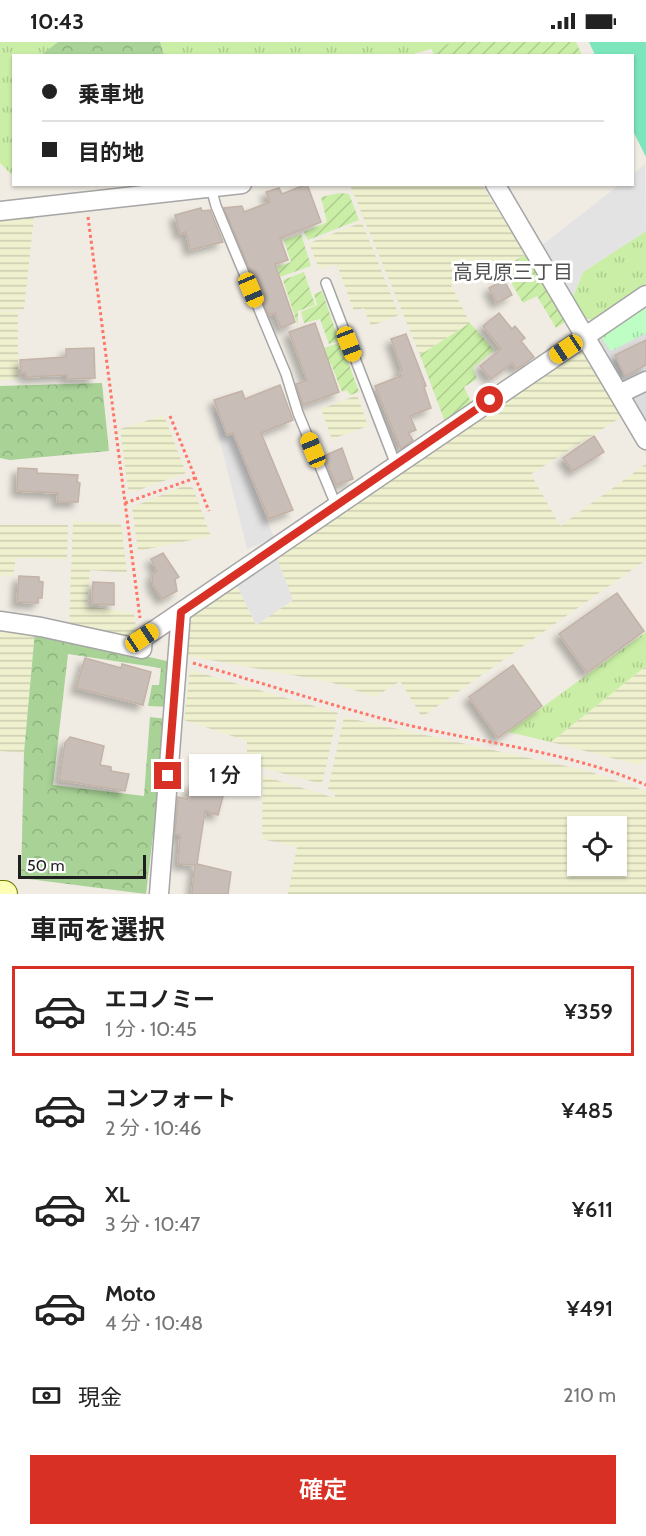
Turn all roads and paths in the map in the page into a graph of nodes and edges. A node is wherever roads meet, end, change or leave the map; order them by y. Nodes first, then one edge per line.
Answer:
1 (226, 186) edge
2 (496, 186) edge
3 (211, 188) junction
4 (86, 202) junction
5 (0, 211) edge
6 (326, 283) dead end
7 (646, 295) edge
8 (584, 337) junction
9 (646, 381) edge
10 (619, 394) junction
11 (170, 416) dead end
12 (646, 440) edge
13 (396, 465) junction
14 (195, 477) junction
15 (125, 503) junction
16 (336, 505) junction
17 (209, 512) dead end
18 (181, 612) junction
19 (0, 621) edge
20 (142, 638) junction
21 (177, 658) junction
22 (646, 785) edge
23 (159, 894) edge

1 - 3 street
2 - 8 street
3 - 4 street
3 - 16 lane
4 - 5 street
4 - 15 path
6 - 13 lane
7 - 8 street
8 - 10 street
8 - 13 street
9 - 10 street
10 - 12 street
11 - 14 path
13 - 16 street
14 - 15 path
14 - 17 path
15 - 20 path
16 - 18 street
18 - 20 street
18 - 21 street
19 - 20 street
21 - 22 path
21 - 23 street

